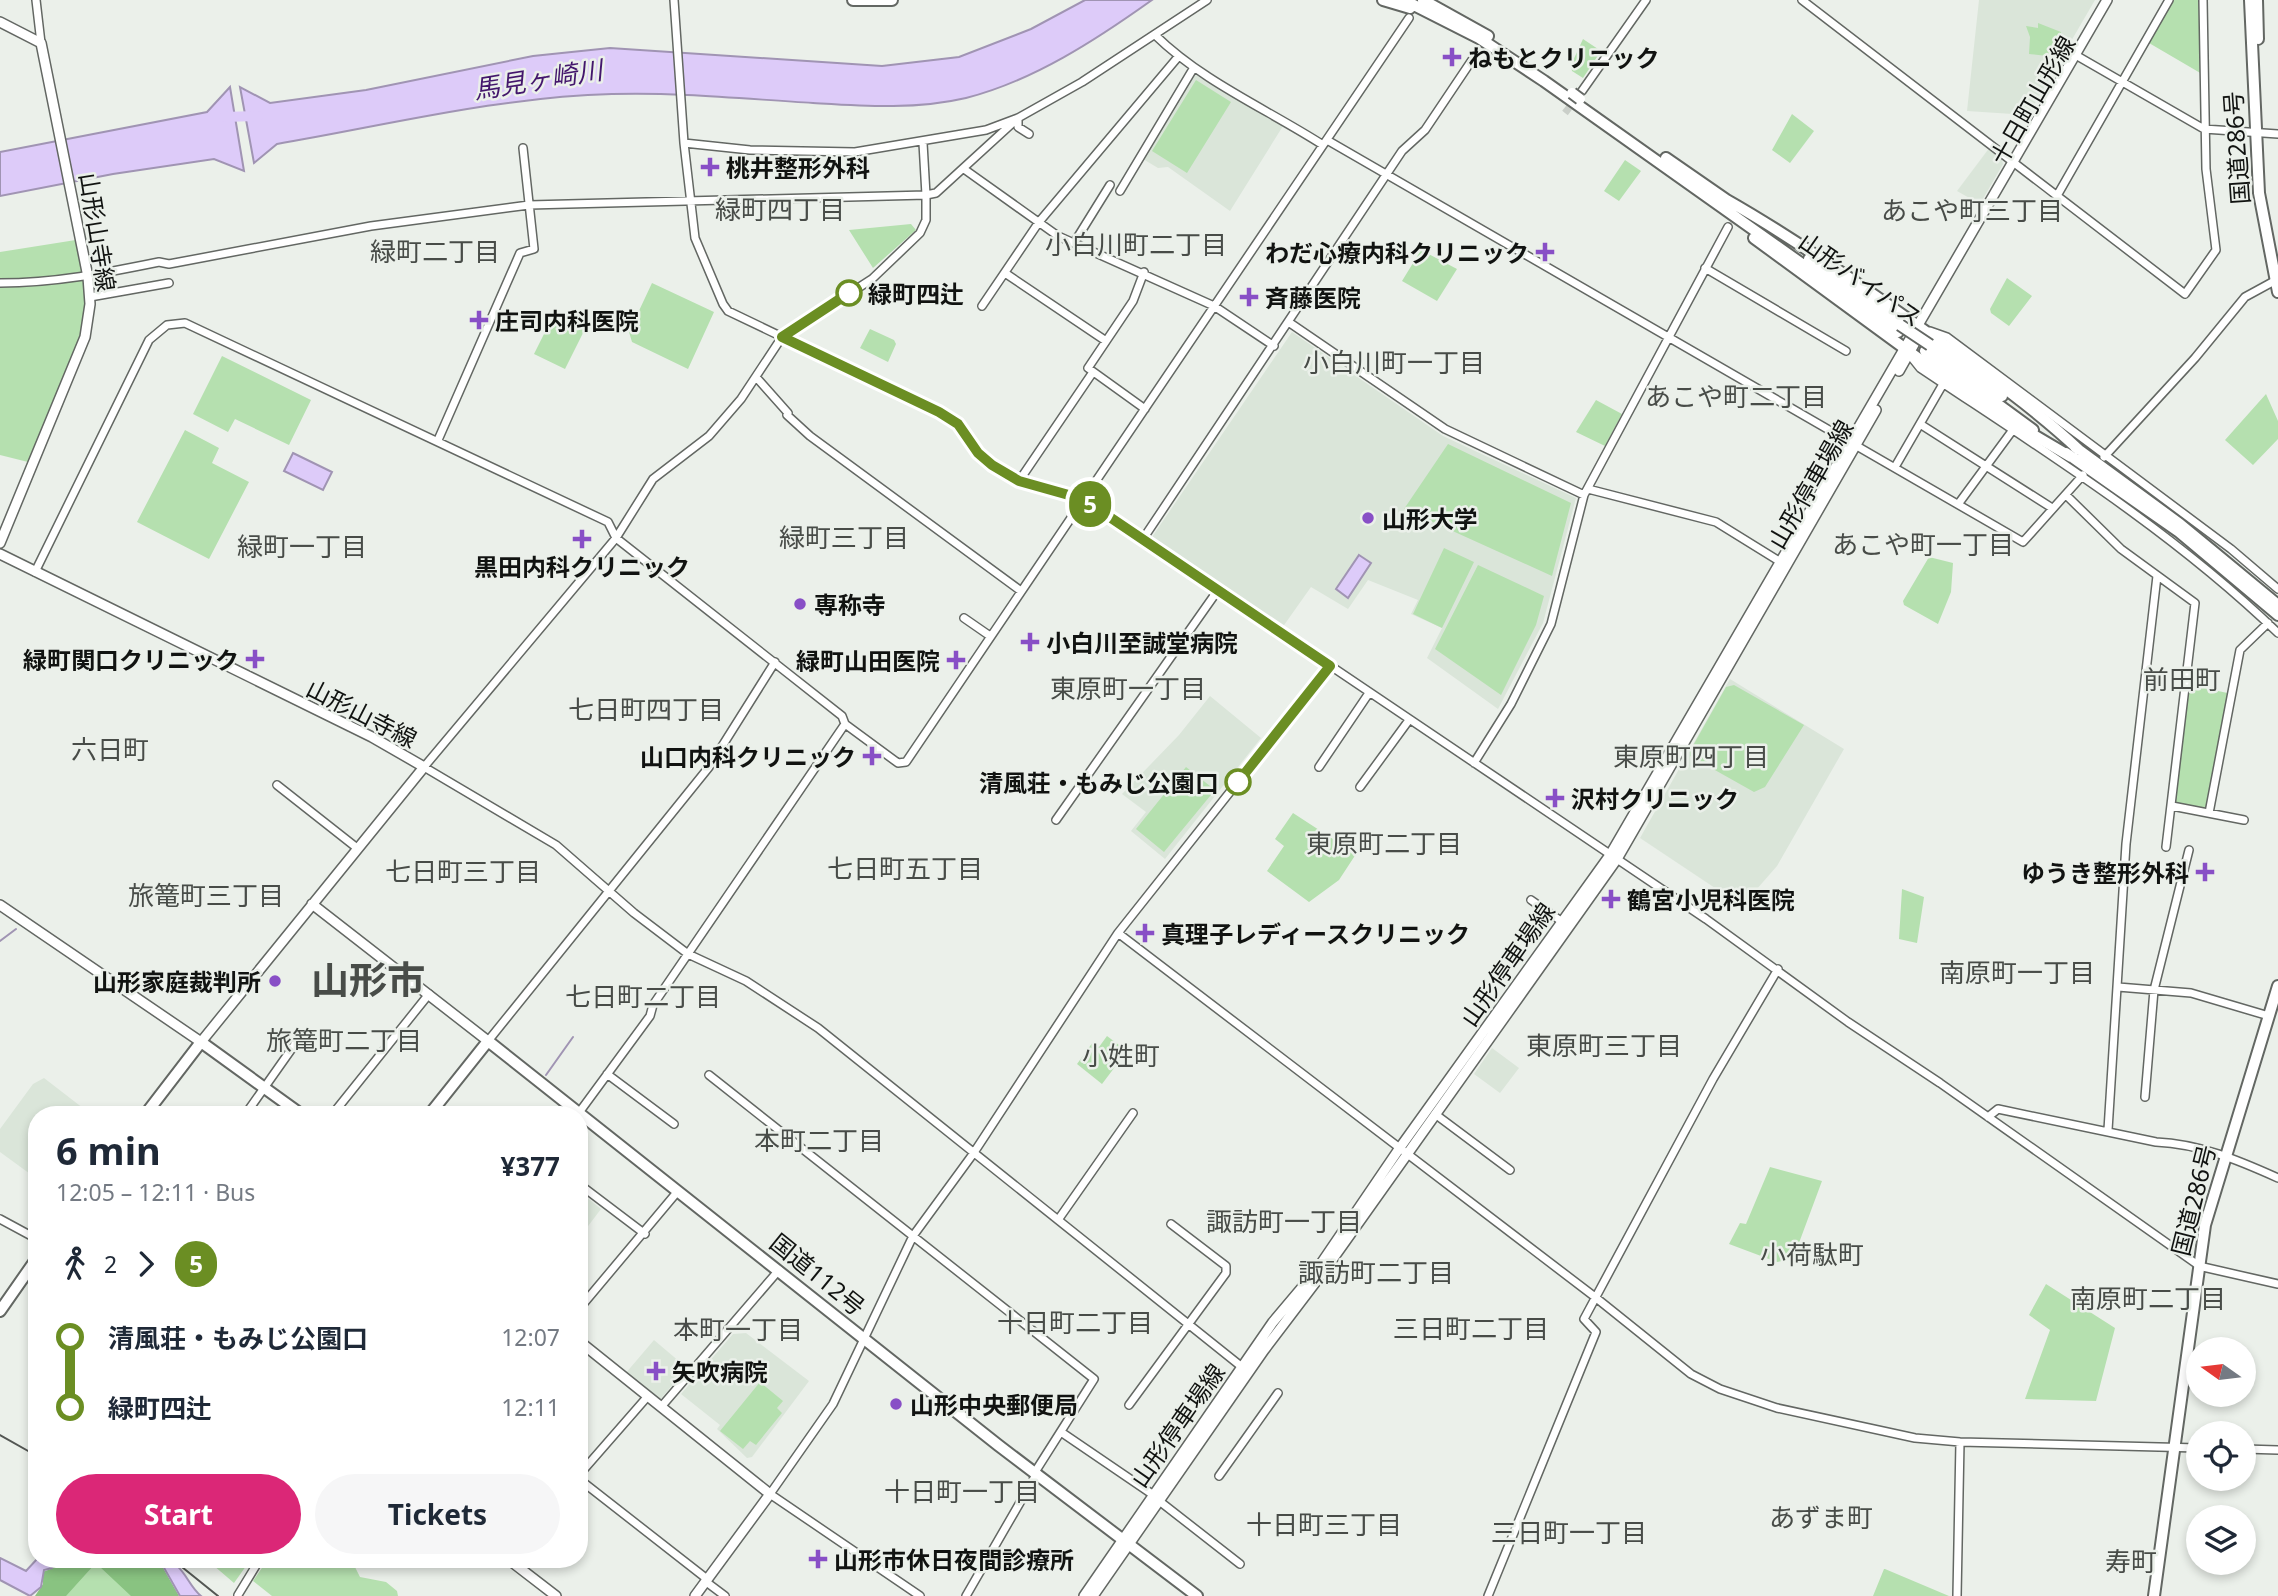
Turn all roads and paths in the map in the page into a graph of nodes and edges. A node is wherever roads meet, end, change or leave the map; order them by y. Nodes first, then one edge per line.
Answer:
1 (36, 0) edge
2 (674, 0) edge
3 (853, 0) edge
4 (892, 0) edge
5 (1207, 0) edge
6 (1383, 0) edge
7 (1404, 0) edge
8 (1423, 0) edge
9 (1431, 0) edge
10 (1646, 0) edge
11 (2107, 0) edge
12 (2113, 0) edge
13 (2168, 0) edge
14 (2203, 0) edge
15 (2250, 0) edge
16 (2257, 0) edge
17 (1806, 1) edge
18 (1436, 15) junction
19 (1409, 19) dead end
20 (0, 22) edge
21 (1471, 24) junction
22 (1155, 36) junction
23 (41, 43) junction
24 (1476, 54) dead end
25 (1178, 57) junction
26 (2079, 57) junction
27 (1193, 69) junction
28 (2121, 81) junction
29 (1578, 95) junction
30 (1018, 118) junction
31 (2204, 129) junction
32 (986, 130) junction
33 (2258, 133) junction
34 (1029, 134) dead end
35 (2278, 134) edge
36 (684, 143) junction
37 (923, 143) junction
38 (1325, 143) junction
39 (987, 146) junction
40 (523, 148) dead end
41 (2015, 161) junction
42 (964, 169) junction
43 (1675, 173) junction
44 (1388, 174) junction
45 (1110, 185) dead end
46 (1120, 191) dead end
47 (2058, 194) junction
48 (926, 195) junction
49 (690, 199) junction
50 (1725, 199) junction
51 (528, 205) junction
52 (1039, 222) junction
53 (1728, 227) dead end
54 (1074, 243) junction
55 (2278, 262) edge
56 (1705, 268) junction
57 (1144, 272) junction
58 (1004, 273) junction
59 (88, 277) junction
60 (0, 283) edge
61 (169, 283) dead end
62 (2277, 284) edge
63 (90, 297) junction
64 (982, 306) dead end
65 (1214, 306) junction
66 (1290, 323) junction
67 (1899, 328) junction
68 (1920, 328) junction
69 (782, 337) junction
70 (1668, 337) junction
71 (1106, 341) junction
72 (1274, 346) junction
73 (1846, 351) dead end
74 (1906, 352) junction
75 (1093, 372) junction
76 (755, 377) junction
77 (1943, 384) junction
78 (1144, 409) junction
79 (1920, 424) junction
80 (2012, 431) junction
81 (438, 440) junction
82 (1852, 444) junction
83 (2075, 454) junction
84 (2104, 457) junction
85 (1986, 466) junction
86 (1895, 467) junction
87 (2083, 475) junction
88 (1019, 481) junction
89 (1586, 492) junction
90 (2066, 495) junction
91 (1083, 499) junction
92 (1959, 503) junction
93 (2052, 508) junction
94 (2179, 528) junction
95 (616, 538) junction
96 (1143, 538) junction
97 (0, 543) edge
98 (0, 554) edge
99 (1782, 563) junction
100 (35, 572) junction
101 (2157, 576) junction
102 (2278, 589) edge
103 (1218, 590) junction
104 (1021, 591) junction
105 (2278, 597) edge
106 (2278, 606) edge
107 (2278, 615) edge
108 (964, 618) dead end
109 (2273, 624) edge
110 (2278, 633) edge
111 (990, 636) junction
112 (775, 662) junction
113 (1330, 666) junction
114 (1369, 693) junction
115 (1409, 720) junction
116 (845, 724) junction
117 (1474, 763) junction
118 (424, 767) junction
119 (1319, 767) dead end
120 (277, 785) dead end
121 (1360, 787) dead end
122 (2172, 806) junction
123 (2209, 813) junction
124 (1056, 820) dead end
125 (2244, 820) dead end
126 (2166, 847) dead end
127 (357, 848) junction
128 (2189, 850) dead end
129 (1613, 857) junction
130 (609, 891) junction
131 (1531, 900) dead end
132 (312, 904) junction
133 (0, 905) edge
134 (1561, 921) junction
135 (1118, 933) junction
136 (688, 954) junction
137 (1778, 969) junction
138 (2278, 986) edge
139 (2118, 987) junction
140 (2154, 990) junction
141 (429, 995) junction
142 (2278, 999) edge
143 (2269, 1016) junction
144 (300, 1037) dead end
145 (488, 1041) junction
146 (201, 1042) junction
147 (607, 1074) junction
148 (709, 1075) dead end
149 (265, 1088) junction
150 (2145, 1097) dead end
151 (152, 1106) edge
152 (252, 1106) edge
153 (290, 1106) edge
154 (339, 1106) edge
155 (436, 1106) edge
156 (568, 1106) edge
157 (584, 1106) edge
158 (1133, 1113) dead end
159 (1434, 1114) junction
160 (1988, 1117) junction
161 (588, 1122) edge
162 (674, 1124) dead end
163 (2108, 1130) junction
164 (1402, 1151) junction
165 (973, 1154) junction
166 (2227, 1156) junction
167 (1510, 1170) dead end
168 (2278, 1178) edge
169 (588, 1191) edge
170 (678, 1191) junction
171 (0, 1220) edge
172 (1058, 1220) junction
173 (1171, 1224) dead end
174 (28, 1234) edge
175 (645, 1234) junction
176 (913, 1236) junction
177 (2200, 1266) junction
178 (779, 1269) junction
179 (28, 1271) edge
180 (2278, 1284) edge
181 (1595, 1297) junction
182 (588, 1299) edge
183 (0, 1311) edge
184 (1189, 1325) junction
185 (862, 1336) junction
186 (588, 1348) edge
187 (1242, 1367) junction
188 (1278, 1393) dead end
189 (648, 1396) junction
190 (1129, 1405) dead end
191 (661, 1407) junction
192 (1061, 1432) junction
193 (1960, 1442) junction
194 (2176, 1447) junction
195 (2186, 1447) edge
196 (2256, 1449) edge
197 (2278, 1450) edge
198 (588, 1466) edge
199 (1036, 1473) junction
200 (1219, 1476) dead end
201 (588, 1484) edge
202 (770, 1494) junction
203 (1155, 1497) junction
204 (1126, 1541) junction
205 (1240, 1564) dead end
206 (254, 1568) edge
207 (520, 1568) edge
208 (706, 1580) junction
209 (238, 1595) edge
210 (556, 1596) edge
211 (695, 1596) edge
212 (725, 1596) edge
213 (920, 1596) edge
214 (966, 1596) edge
215 (1084, 1596) edge
216 (1093, 1596) edge
217 (1197, 1596) edge
218 (1488, 1596) edge
219 (1957, 1596) edge
220 (2154, 1596) edge
221 (2161, 1596) edge

1 - 23 street
2 - 36 street
3 - 4 highway
5 - 22 street
6 - 18 highway
7 - 18 highway, 山形バイパス
8 - 21 highway, 山形バイパス
9 - 21 highway
10 - 29 street
11 - 41 main road, 十日町山形線
12 - 26 main road, 十日町山形線
13 - 28 street
14 - 31 street
15 - 33 highway, 国道286号
16 - 33 highway, 国道286号
17 - 41 street
18 - 43 highway, 山形バイパス
19 - 38 street
20 - 23 main road
21 - 29 highway, 山形バイパス
22 - 25 street
22 - 30 street
23 - 59 main road, 山形山寺線
24 - 44 street
25 - 27 street
25 - 52 street
26 - 28 street
26 - 41 main road, 十日町山形線
27 - 38 street
27 - 46 street
28 - 31 street
28 - 47 street
29 - 50 highway, 山形バイパス
30 - 32 street
30 - 34 street
30 - 39 street
31 - 33 street
31 - 47 street
32 - 37 street
32 - 39 street
33 - 35 street
33 - 55 highway, 国道286号
33 - 62 highway, 国道286号
36 - 37 street
36 - 49 street
37 - 48 street
38 - 44 street
38 - 65 street
39 - 42 street
40 - 51 street
41 - 47 street
41 - 68 main road, 十日町山形線
42 - 48 street
42 - 52 street
43 - 67 highway, 山形バイパス
43 - 74 highway
44 - 66 street
44 - 70 street
45 - 54 street
48 - 49 street
48 - 69 street
49 - 51 street
49 - 69 street
50 - 67 highway, 山形バイパス
50 - 68 highway
51 - 59 street
51 - 81 street
52 - 54 street
52 - 58 street
53 - 56 street
54 - 57 street
56 - 70 street
56 - 73 street
57 - 65 street
57 - 71 street
58 - 64 street
58 - 71 street
59 - 60 street
59 - 63 main road, 山形山寺線
61 - 63 street
62 - 84 street
63 - 97 main road, 山形山寺線
65 - 72 street
65 - 78 street
66 - 72 street
66 - 89 street
67 - 83 highway, 山形バイパス
68 - 74 main road, 山形停車場線
68 - 83 highway
68 - 84 street
69 - 76 street
69 - 88 street
70 - 82 street
70 - 89 street
71 - 75 street
72 - 96 street
74 - 77 street
74 - 82 main road, 山形停車場線
74 - 83 highway
75 - 78 street
75 - 88 street
76 - 95 street
76 - 104 street
77 - 79 street
77 - 80 street
78 - 91 street
79 - 85 street
79 - 86 street
80 - 85 street
80 - 87 street
81 - 95 street
81 - 100 street
82 - 86 street
82 - 99 main road, 山形停車場線
83 - 94 highway, 山形バイパス
84 - 102 street
85 - 92 street
85 - 93 street
86 - 92 street
87 - 90 street
87 - 109 street
88 - 91 street
89 - 99 street
89 - 117 street
90 - 93 street
90 - 101 street
91 - 96 street
91 - 104 street
92 - 93 street
94 - 105 highway
94 - 106 highway, 山形バイパス
94 - 107 highway, 山形バイパス
94 - 109 highway
95 - 112 street
95 - 118 street
96 - 103 street
98 - 100 main road, 山形山寺線
99 - 129 main road, 山形停車場線
100 - 118 main road, 山形山寺線
101 - 122 street
101 - 139 street
103 - 113 street
103 - 124 street
104 - 111 street
108 - 111 street
109 - 110 street
109 - 123 street
111 - 116 street
112 - 116 street
112 - 130 street
113 - 114 street
113 - 135 street
114 - 115 street
114 - 119 street
115 - 117 street
115 - 121 street
116 - 136 street
117 - 129 street
118 - 127 main road, 山形山寺線
118 - 130 street
120 - 127 street
122 - 123 street
122 - 126 street
123 - 125 street
127 - 132 main road, 山形山寺線
128 - 140 street
129 - 134 main road, 山形停車場線
129 - 137 street
129 - 159 main road, 山形停車場線
130 - 136 street
130 - 145 street
131 - 134 street
132 - 141 main road
132 - 146 main road, 山形山寺線
133 - 146 main road
134 - 164 main road, 山形停車場線
135 - 164 street
135 - 165 street
136 - 147 street
136 - 165 street
137 - 160 street
137 - 181 street
138 - 143 highway, 国道286号
139 - 140 street
139 - 163 street
140 - 143 street
140 - 150 street
141 - 145 main road
141 - 154 street
142 - 166 highway, 国道286号
143 - 166 highway, 国道286号
144 - 149 street
145 - 155 highway
145 - 156 highway, 国道112号
146 - 149 highway
146 - 151 highway
147 - 157 street
147 - 162 street
148 - 176 street
149 - 152 street
149 - 153 highway
158 - 172 street
159 - 164 main road, 山形停車場線
159 - 167 street
160 - 163 street
160 - 177 street
161 - 170 highway, 国道112号
163 - 166 street
164 - 181 street
164 - 187 main road, 山形停車場線
164 - 203 main road, 山形停車場線
165 - 172 street
165 - 176 street
166 - 168 street
166 - 177 highway, 国道286号
169 - 175 street
170 - 175 street
170 - 178 highway, 国道112号
171 - 174 street
172 - 184 street
173 - 184 street
175 - 182 street
176 - 185 street
176 - 192 street
177 - 180 street
177 - 194 highway, 国道286号
178 - 185 highway, 国道112号
178 - 191 street
179 - 183 highway
181 - 193 street
181 - 218 street
184 - 187 street
184 - 190 street
185 - 199 highway, 国道112号
185 - 202 street
186 - 189 main road
187 - 203 main road, 山形停車場線
188 - 200 street
189 - 191 main road
189 - 198 street
191 - 202 main road
192 - 199 street
192 - 203 street
193 - 194 street
193 - 219 street
194 - 195 street
194 - 220 highway, 国道286号
194 - 221 highway, 国道286号
196 - 197 street
199 - 204 highway, 国道112号
199 - 214 street
201 - 208 street
202 - 208 main road
202 - 213 street
203 - 204 main road, 山形停車場線
203 - 205 street
204 - 215 main road, 山形停車場線
204 - 216 main road, 山形停車場線
204 - 217 highway, 国道112号
206 - 209 street
207 - 210 main road
208 - 211 main road
208 - 212 street

